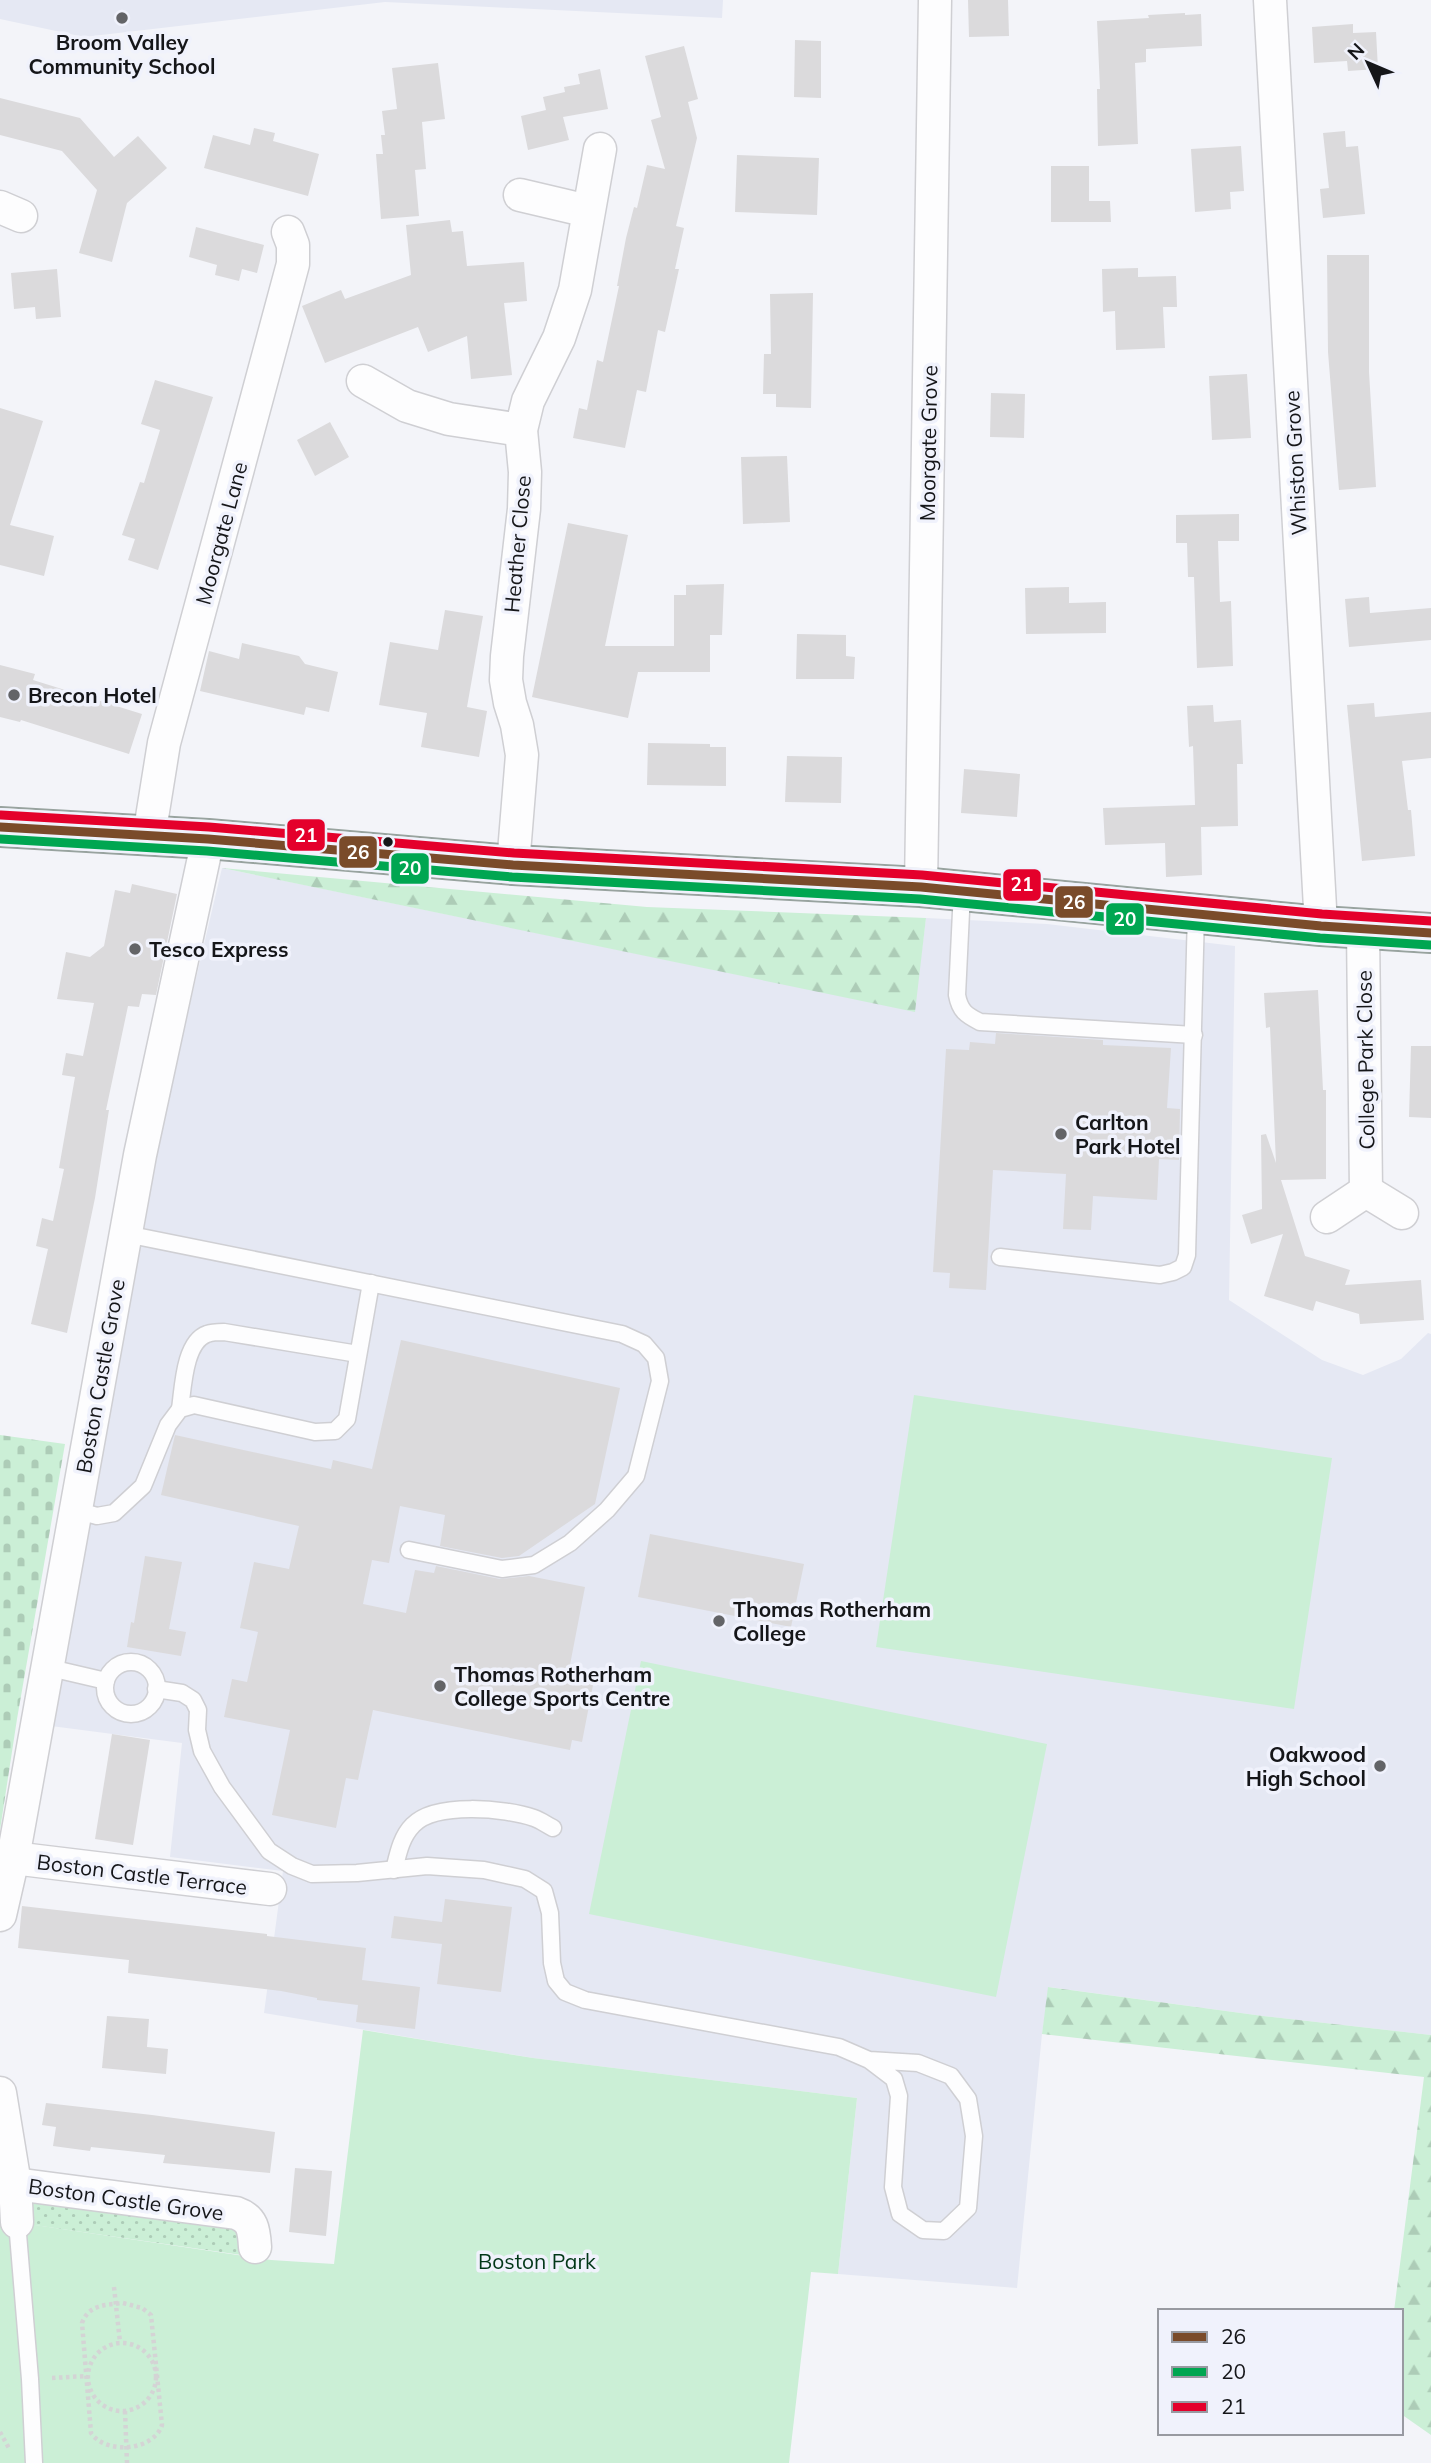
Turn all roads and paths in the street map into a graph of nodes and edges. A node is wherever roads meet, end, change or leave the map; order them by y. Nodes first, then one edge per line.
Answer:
1 (935, 0) edge
2 (1270, 0) edge
3 (600, 149) dead end
4 (520, 195) dead end
5 (588, 211) junction
6 (288, 232) dead end
7 (363, 381) dead end
8 (521, 430) junction
9 (0, 827) edge
10 (149, 836) junction
11 (208, 839) junction
12 (513, 865) junction
13 (921, 887) junction
14 (962, 891) junction
15 (1196, 913) junction
16 (1321, 926) junction
17 (1363, 929) junction
18 (1431, 933) edge
19 (1194, 1035) junction
20 (1366, 1191) junction
21 (1402, 1213) dead end
22 (1327, 1217) dead end
23 (126, 1234) junction
24 (1000, 1257) dead end
25 (371, 1283) junction
26 (358, 1354) junction
27 (180, 1409) junction
28 (75, 1510) junction
29 (410, 1550) dead end
30 (47, 1667) junction
31 (106, 1681) junction
32 (156, 1689) junction
33 (553, 1828) dead end
34 (13, 1858) junction
35 (394, 1870) junction
36 (271, 1889) dead end
37 (0, 1914) edge
38 (869, 2060) junction
39 (0, 2093) edge
40 (15, 2183) junction
41 (17, 2222) joint
42 (255, 2247) dead end
43 (114, 2287) dead end
44 (117, 2304) junction
45 (120, 2342) junction
46 (156, 2372) junction
47 (87, 2376) junction
48 (30, 2379) junction
49 (125, 2411) junction
50 (127, 2448) junction
51 (34, 2463) edge
52 (127, 2463) edge

1 - 13 street, Moorgate Grove
2 - 16 street, Whiston Grove
3 - 5 street, Heather Close
4 - 5 street
5 - 8 street, Heather Close
6 - 10 street, Moorgate Lane
7 - 8 street
8 - 12 street, Heather Close
9 - 10 main road
10 - 11 main road
11 - 12 main road
11 - 23 street, Boston Castle Grove
12 - 13 main road
13 - 14 main road
14 - 15 main road
14 - 19 lane
15 - 16 main road
15 - 19 lane
16 - 17 main road
17 - 18 main road
17 - 20 street, College Park Close
19 - 24 lane
20 - 21 street
20 - 22 street
23 - 25 lane
23 - 28 street, Boston Castle Grove
25 - 26 lane
25 - 29 lane
26 - 27 lane
26 - 27 lane
27 - 28 lane
28 - 30 street, Boston Castle Grove
30 - 31 lane
30 - 34 street, Boston Castle Grove
31 - 32 lane
31 - 32 lane
32 - 35 lane
33 - 35 lane
34 - 36 street, Boston Castle Terrace
34 - 37 street, Boston Castle Grove
35 - 38 lane
38 - 38 lane
39 - 40 street, Boston Castle Grove
40 - 41 street, Boston Castle Grove
40 - 42 street, Boston Castle Grove
41 - 48 lane
43 - 44 path
44 - 45 path
44 - 46 path
44 - 47 path
45 - 46 path
45 - 47 path
46 - 49 path
46 - 50 path
47 - 48 path
47 - 49 path
47 - 50 path
48 - 51 lane
49 - 50 path
50 - 52 path

